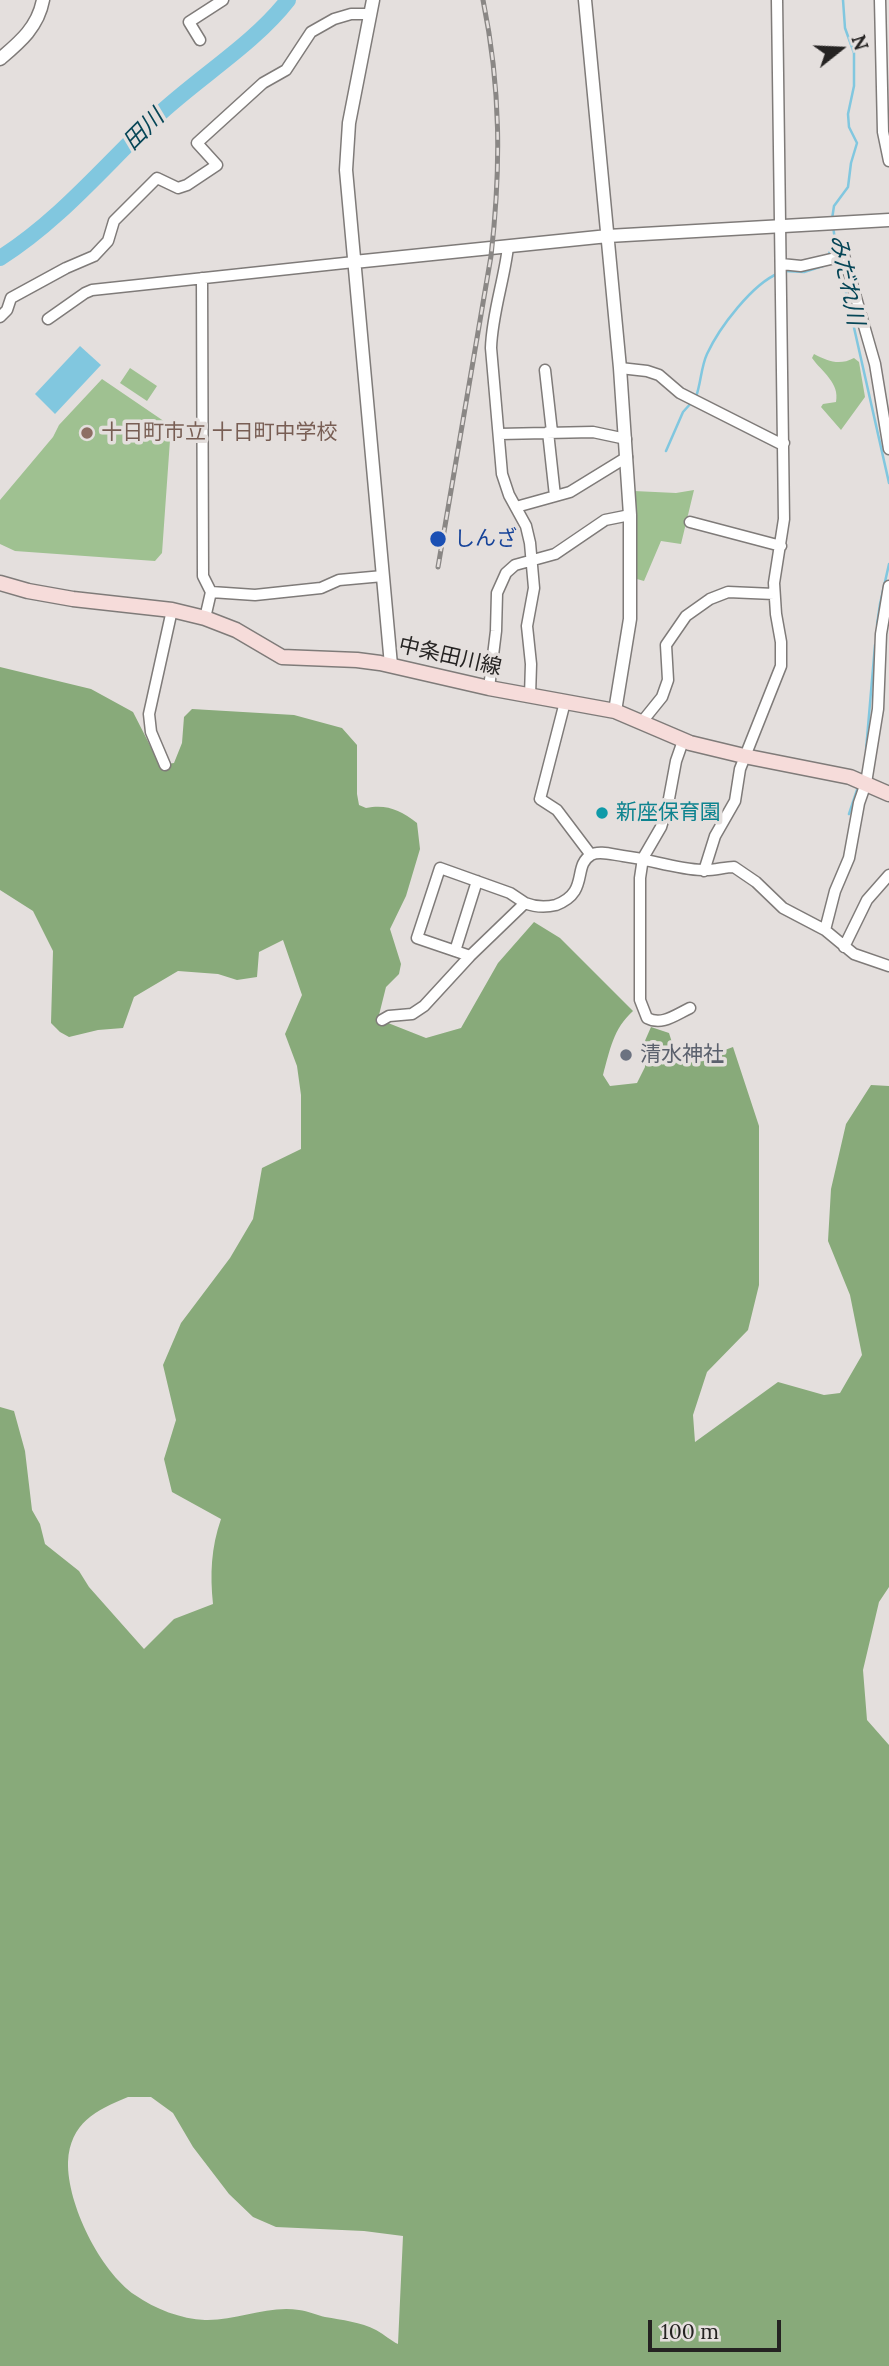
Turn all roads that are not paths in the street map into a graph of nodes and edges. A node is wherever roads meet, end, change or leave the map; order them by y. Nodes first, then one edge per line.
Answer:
1 (43, 0) edge
2 (223, 0) edge
3 (373, 0) edge
4 (585, 0) edge
5 (777, 0) edge
6 (880, 0) edge
7 (370, 14) junction
8 (200, 40) dead end
9 (0, 59) edge
10 (886, 99) edge
11 (889, 161) edge
12 (889, 220) edge
13 (780, 228) junction
14 (608, 236) junction
15 (508, 247) junction
16 (354, 262) junction
17 (781, 264) junction
18 (202, 278) junction
19 (0, 317) edge
20 (48, 319) dead end
21 (620, 368) junction
22 (545, 370) dead end
23 (550, 432) junction
24 (499, 434) junction
25 (626, 439) junction
26 (784, 443) junction
27 (889, 449) edge
28 (627, 457) junction
29 (555, 496) junction
30 (516, 507) junction
31 (630, 515) junction
32 (690, 522) dead end
33 (781, 546) junction
34 (530, 561) junction
35 (383, 576) junction
36 (0, 583) edge
37 (889, 586) edge
38 (211, 592) junction
39 (774, 594) junction
40 (172, 610) junction
41 (205, 618) junction
42 (391, 665) junction
43 (489, 688) junction
44 (530, 695) junction
45 (565, 702) junction
46 (615, 711) junction
47 (641, 723) junction
48 (683, 741) junction
49 (744, 756) junction
50 (165, 765) dead end
51 (866, 783) junction
52 (889, 794) edge
53 (591, 855) junction
54 (643, 858) junction
55 (704, 871) junction
56 (889, 875) edge
57 (477, 881) junction
58 (524, 903) junction
59 (825, 930) junction
60 (844, 947) junction
61 (455, 951) junction
62 (470, 956) junction
63 (889, 966) edge
64 (690, 1008) dead end
65 (383, 1020) dead end

1 - 9 street
2 - 8 street
3 - 7 street
4 - 14 street
5 - 13 street
6 - 10 street
7 - 16 street
7 - 19 street
10 - 11 street
12 - 13 street
13 - 14 street
13 - 17 street
14 - 15 street
14 - 21 street
15 - 16 street
15 - 24 street
16 - 18 street
16 - 35 street
17 - 26 street
17 - 27 street
18 - 20 street
18 - 38 street
21 - 25 street
21 - 26 street
22 - 23 street
23 - 24 street
23 - 25 street
23 - 29 street
24 - 30 street
25 - 28 street
26 - 33 street
28 - 29 street
28 - 31 street
29 - 30 street
30 - 34 street
31 - 34 street
31 - 46 street
32 - 33 street
33 - 39 street
34 - 43 street
34 - 44 street
35 - 38 street
35 - 42 street
36 - 40 main road, 中条田川線
37 - 51 street
38 - 41 street
39 - 47 street
39 - 49 street
40 - 41 main road, 中条田川線
40 - 50 street
41 - 42 main road, 中条田川線
42 - 43 main road, 中条田川線
43 - 44 main road, 中条田川線
44 - 45 main road, 中条田川線
45 - 46 main road, 中条田川線
45 - 53 street
46 - 47 main road, 中条田川線
47 - 48 main road, 中条田川線
48 - 49 main road, 中条田川線
48 - 54 street
49 - 51 main road, 中条田川線
49 - 55 street
51 - 52 main road, 中条田川線
51 - 59 street
53 - 54 street
53 - 58 street
54 - 55 street
54 - 64 street
55 - 59 street
56 - 60 street
57 - 58 street
57 - 61 street
57 - 61 street
58 - 62 street
59 - 60 street
60 - 63 street
61 - 62 street
62 - 65 street

